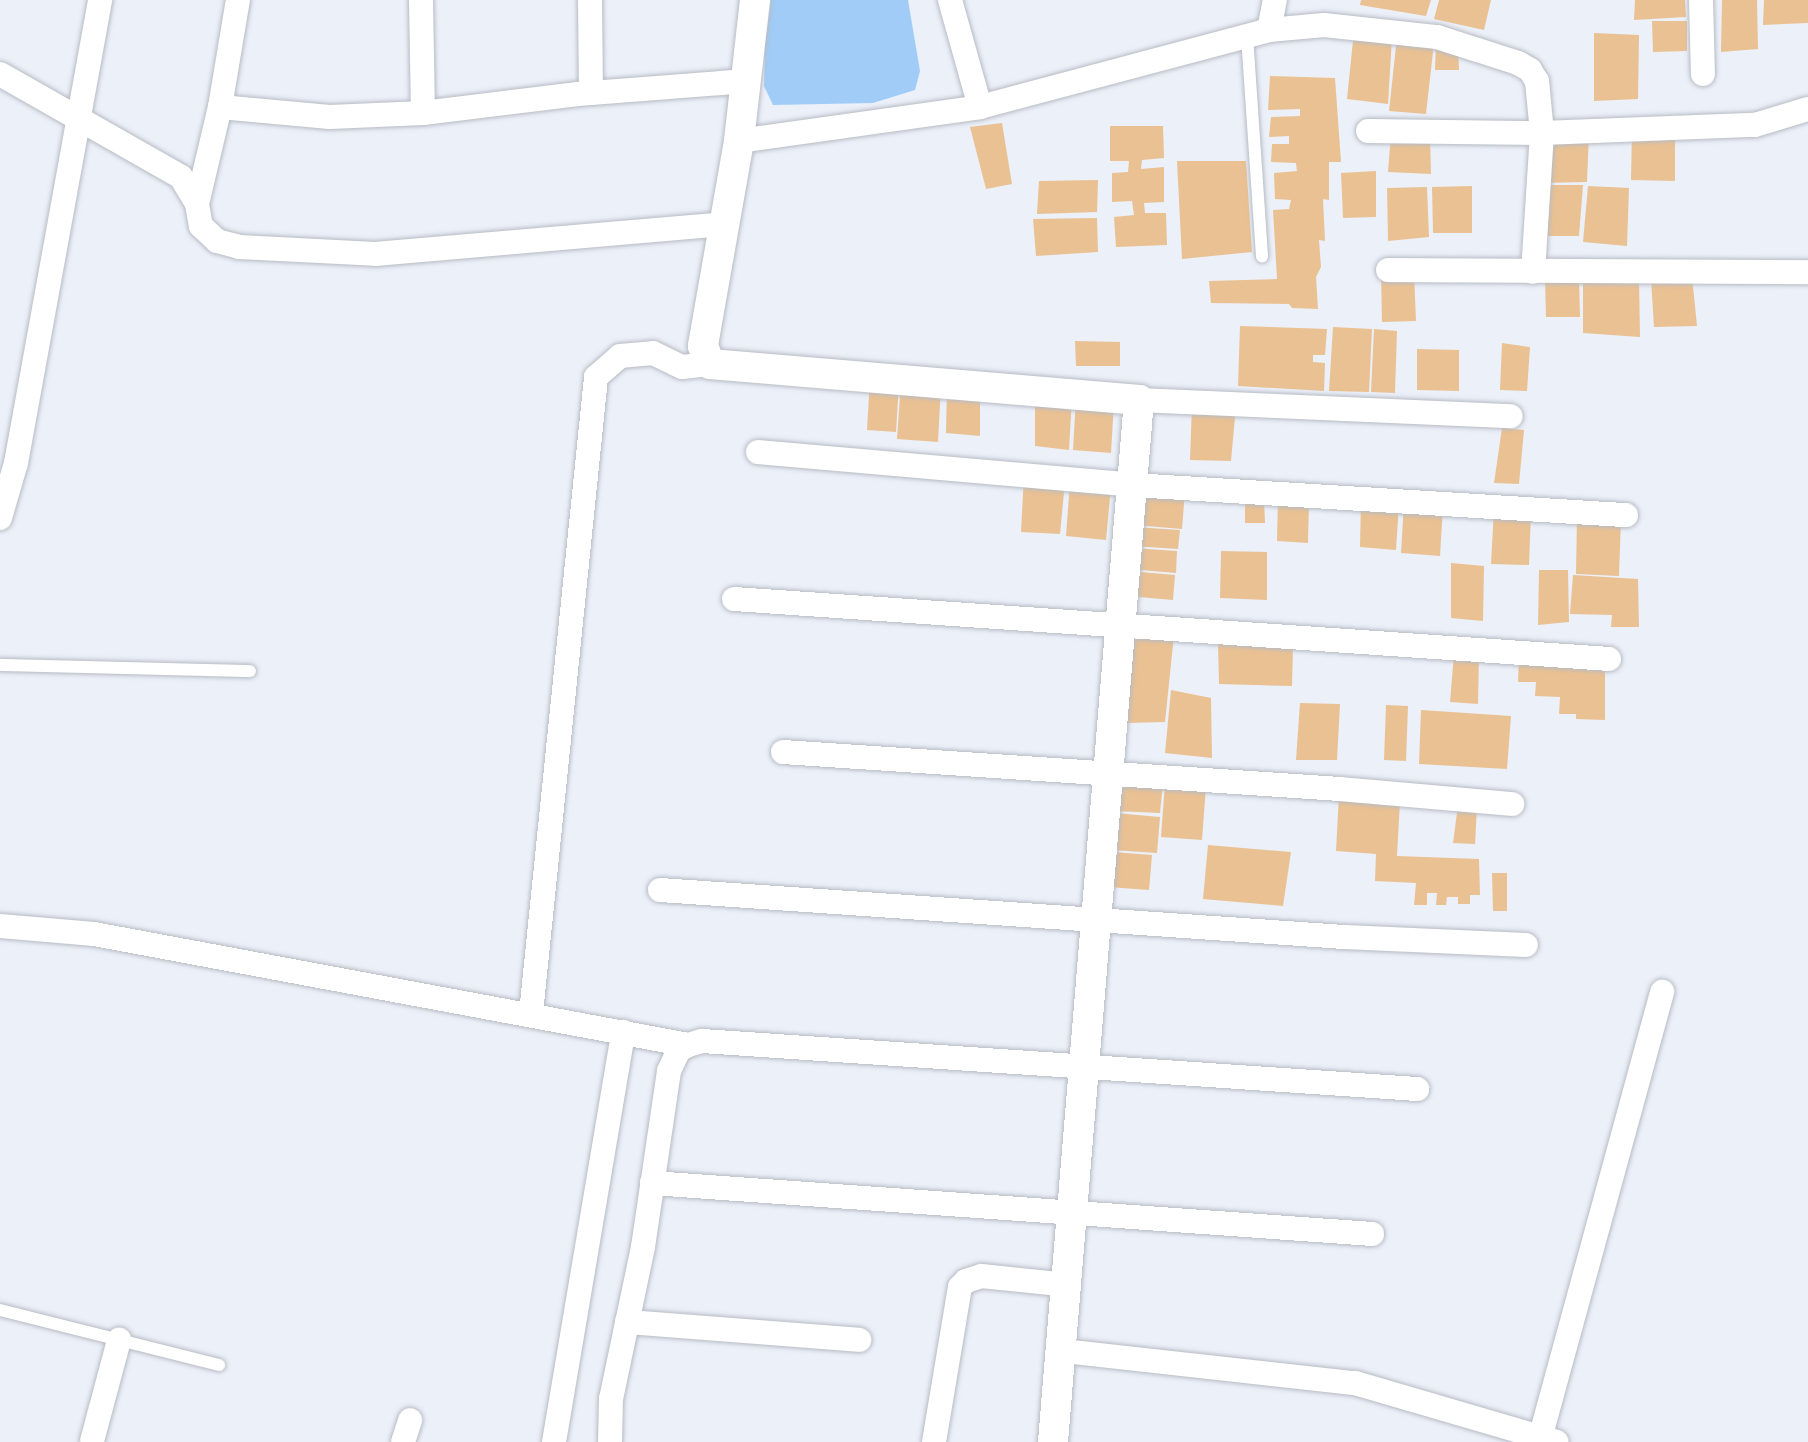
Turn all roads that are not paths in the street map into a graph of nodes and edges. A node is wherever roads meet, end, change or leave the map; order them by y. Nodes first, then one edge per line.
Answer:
1 (100, 0) edge
2 (238, 0) edge
3 (422, 0) edge
4 (590, 0) edge
5 (755, 0) edge
6 (950, 0) edge
7 (1275, 0) edge
8 (1701, 0) edge
9 (1258, 33) junction
10 (0, 74) edge
11 (1703, 74) dead end
12 (746, 81) junction
13 (591, 93) junction
14 (220, 107) junction
15 (980, 107) junction
16 (1808, 109) edge
17 (423, 113) junction
18 (76, 119) junction
19 (1368, 131) dead end
20 (1542, 133) junction
21 (739, 141) junction
22 (197, 204) junction
23 (724, 224) junction
24 (1262, 256) dead end
25 (1388, 270) dead end
26 (1533, 272) junction
27 (1808, 272) edge
28 (710, 364) junction
29 (1139, 400) junction
30 (1511, 416) dead end
31 (758, 452) dead end
32 (8, 458) edge
33 (1133, 485) junction
34 (1626, 515) dead end
35 (0, 518) edge
36 (734, 599) dead end
37 (1123, 628) junction
38 (1609, 659) dead end
39 (0, 665) edge
40 (250, 671) dead end
41 (783, 752) dead end
42 (1110, 776) junction
43 (1512, 804) dead end
44 (660, 890) dead end
45 (1098, 920) junction
46 (0, 926) edge
47 (1526, 945) dead end
48 (1662, 991) dead end
49 (531, 1013) junction
50 (623, 1032) junction
51 (688, 1046) junction
52 (1085, 1065) junction
53 (1417, 1089) dead end
54 (651, 1183) junction
55 (1073, 1211) junction
56 (1372, 1234) dead end
57 (1068, 1285) junction
58 (0, 1310) edge
59 (627, 1322) junction
60 (118, 1340) junction
61 (859, 1341) dead end
62 (1063, 1351) junction
63 (219, 1365) dead end
64 (1546, 1440) edge
65 (92, 1441) edge
66 (554, 1442) edge
67 (610, 1442) edge
68 (934, 1442) edge
69 (1053, 1442) edge

1 - 18 street
2 - 14 street
3 - 17 street
4 - 13 street
5 - 12 street
6 - 15 street
7 - 9 street
8 - 11 street
9 - 15 street
9 - 20 street
9 - 24 lane
10 - 18 street
12 - 13 street
12 - 21 street
13 - 17 street
14 - 17 street
14 - 22 street
15 - 21 street
16 - 20 street
18 - 22 street
18 - 32 street
19 - 20 street
20 - 26 street
21 - 23 street
22 - 23 street
23 - 28 street
25 - 26 street
26 - 27 street
28 - 29 street
28 - 49 street
29 - 30 street
29 - 33 street
31 - 33 street
32 - 35 street
33 - 34 street
33 - 37 street
36 - 37 street
37 - 38 street
37 - 42 street
39 - 40 lane
41 - 42 street
42 - 43 street
42 - 45 street
44 - 45 street
45 - 47 street
45 - 52 street
46 - 49 street
48 - 64 street
49 - 50 street
50 - 51 street
50 - 66 street
51 - 52 street
51 - 54 street
52 - 53 street
52 - 55 street
54 - 55 street
54 - 59 street
55 - 56 street
55 - 57 street
57 - 62 street
57 - 68 street
58 - 60 lane
59 - 61 street
59 - 67 street
60 - 63 lane
60 - 65 street
62 - 64 street
62 - 69 street

